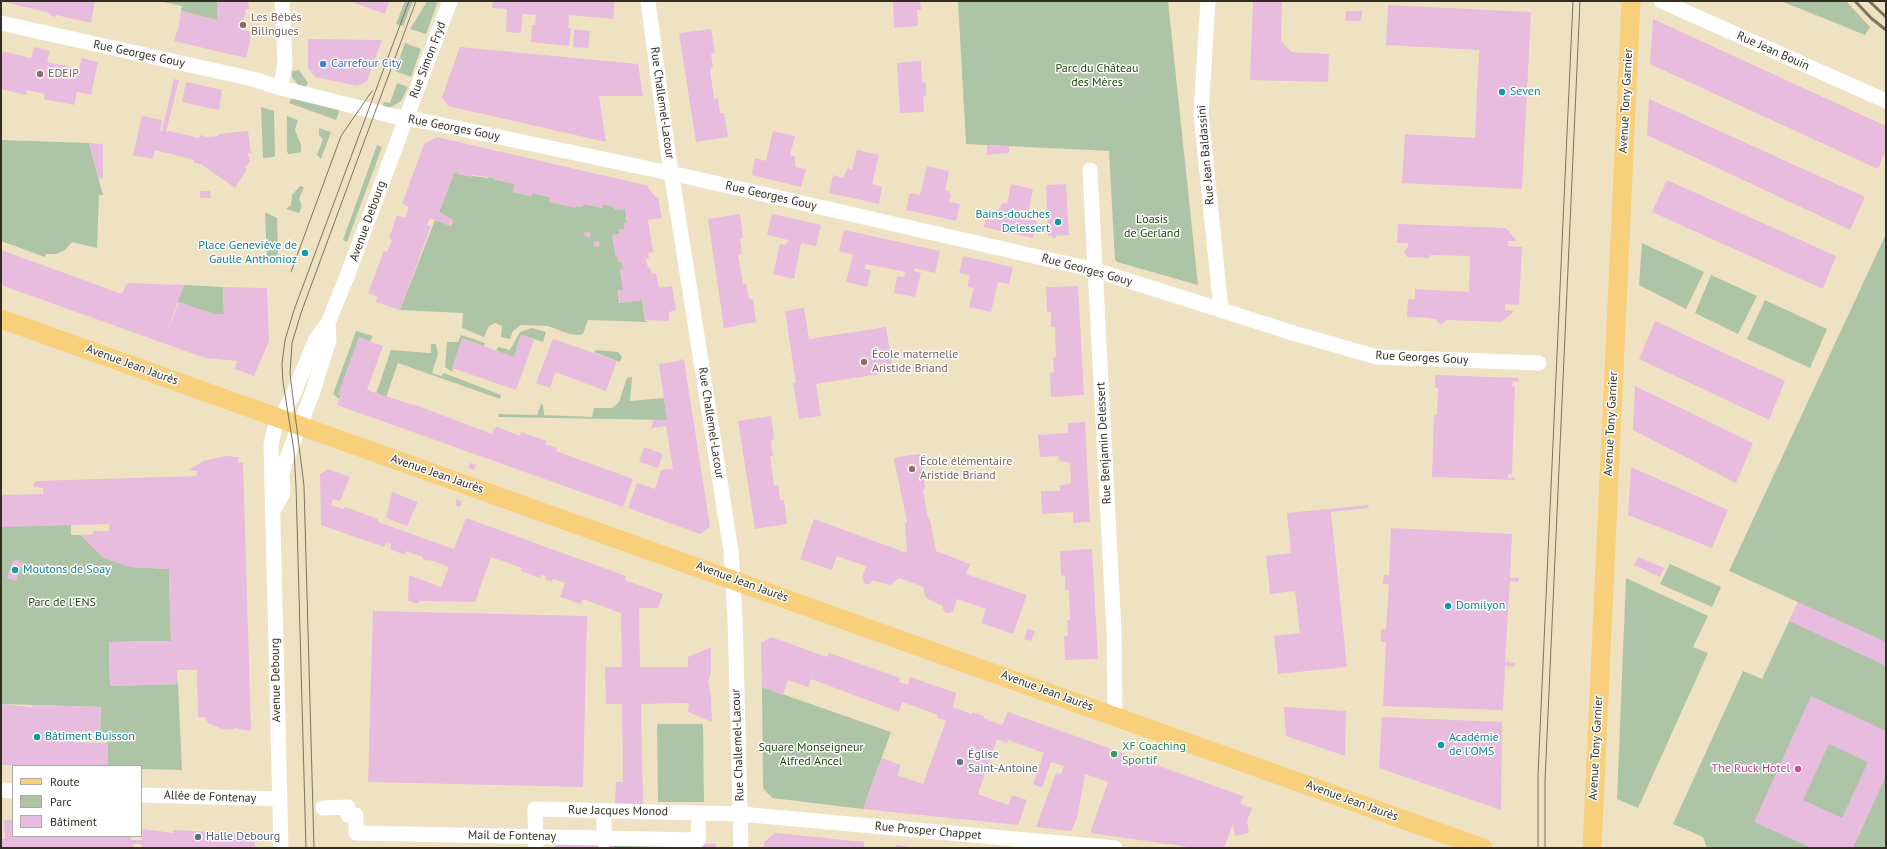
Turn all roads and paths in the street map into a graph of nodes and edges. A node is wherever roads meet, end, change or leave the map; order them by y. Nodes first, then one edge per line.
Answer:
1 (282, 1) edge
2 (450, 1) edge
3 (648, 1) edge
4 (1208, 1) edge
5 (1631, 1) edge
6 (1661, 1) edge
7 (1, 23) edge
8 (281, 88) junction
9 (1886, 101) edge
10 (406, 119) junction
11 (1090, 170) dead end
12 (673, 174) junction
13 (1095, 270) junction
14 (1220, 309) junction
15 (1, 319) edge
16 (328, 323) junction
17 (1539, 363) dead end
18 (280, 418) junction
19 (300, 426) junction
20 (273, 512) junction
21 (732, 579) junction
22 (1114, 715) junction
23 (1, 790) edge
24 (12, 791) edge
25 (142, 795) edge
26 (278, 799) junction
27 (323, 808) dead end
28 (604, 810) junction
29 (698, 813) junction
30 (740, 814) junction
31 (604, 839) junction
32 (536, 842) edge
33 (280, 848) edge
34 (741, 848) edge
35 (1115, 848) edge
36 (1483, 848) edge
37 (1592, 848) edge

1 - 8 street
2 - 10 street, Rue Simon Fryd
3 - 12 street, Rue Challemel-Lacour
4 - 14 street, Rue Jean Baldassini
5 - 37 main road, Avenue Tony Garnier
6 - 9 street, Rue Jean Bouin
7 - 8 street, Rue Georges Gouy
8 - 10 street, Rue Georges Gouy
10 - 12 street, Rue Georges Gouy
10 - 16 street, Avenue Debourg
11 - 13 street, Rue Benjamin Delessert
12 - 13 street, Rue Georges Gouy
12 - 21 street, Rue Challemel-Lacour
13 - 14 street, Rue Georges Gouy
13 - 22 street, Rue Benjamin Delessert
14 - 17 street, Rue Georges Gouy
15 - 18 main road, Avenue Jean Jaurès
16 - 18 street, Avenue Debourg
16 - 19 street, Avenue Debourg
18 - 19 main road, Avenue Jean Jaurès
18 - 20 street, Avenue Debourg
19 - 20 street, Avenue Debourg
19 - 21 main road, Avenue Jean Jaurès
20 - 26 street, Avenue Debourg
21 - 22 main road, Avenue Jean Jaurès
21 - 30 street, Rue Challemel-Lacour
22 - 36 main road, Avenue Jean Jaurès
23 - 24 street
25 - 26 street, Allée de Fontenay
26 - 33 street, Avenue Debourg
27 - 32 street, Mail de Fontenay
28 - 29 street, Rue Jacques Monod
28 - 31 street
28 - 32 street, Rue Jacques Monod
29 - 30 street, Rue Jacques Monod
29 - 31 street, Mail de Fontenay
30 - 34 street, Rue Challemel-Lacour
30 - 35 street, Rue Prosper Chappet
31 - 32 street, Mail de Fontenay

